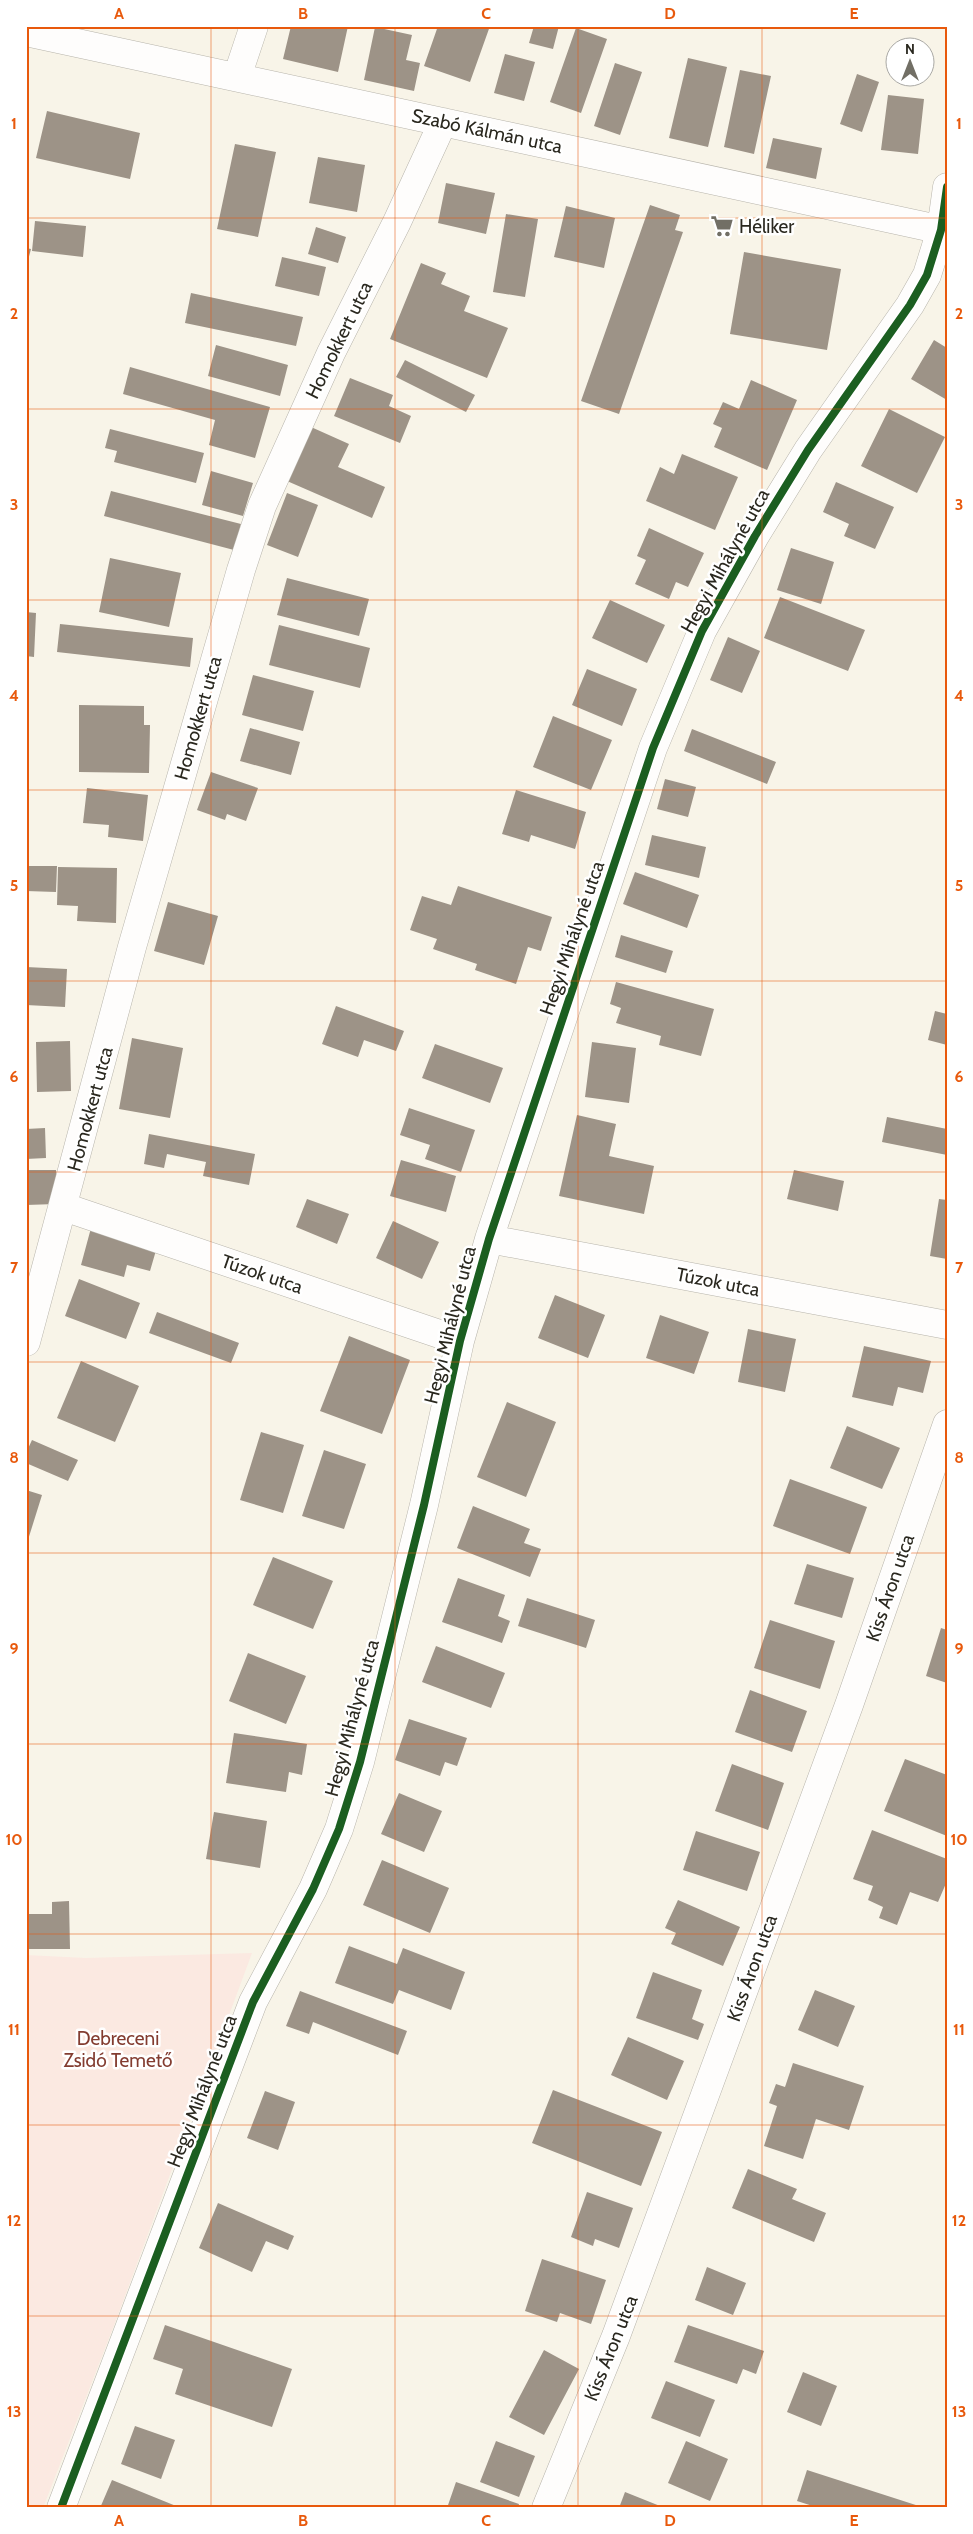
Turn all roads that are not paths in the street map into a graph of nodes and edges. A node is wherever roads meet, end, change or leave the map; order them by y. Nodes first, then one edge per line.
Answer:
1 (254, 26) edge
2 (26, 32) edge
3 (237, 77) junction
4 (443, 122) junction
5 (947, 187) edge
6 (944, 230) edge
7 (64, 1207) junction
8 (489, 1238) junction
9 (947, 1325) edge
10 (460, 1341) junction
11 (26, 1342) edge
12 (947, 1424) edge
13 (61, 2508) edge
14 (546, 2508) edge

1 - 3 street
2 - 3 street, Szabó Kálmán utca
3 - 4 street, Szabó Kálmán utca
4 - 6 street, Szabó Kálmán utca
4 - 7 street, Homokkert utca
5 - 6 street, Hegyi Mihályné utca
6 - 8 street, Hegyi Mihályné utca
7 - 10 street, Túzok utca
7 - 11 street, Homokkert utca
8 - 9 street, Túzok utca
8 - 10 street, Hegyi Mihályné utca
10 - 13 street, Hegyi Mihályné utca
12 - 14 street, Kiss Áron utca

